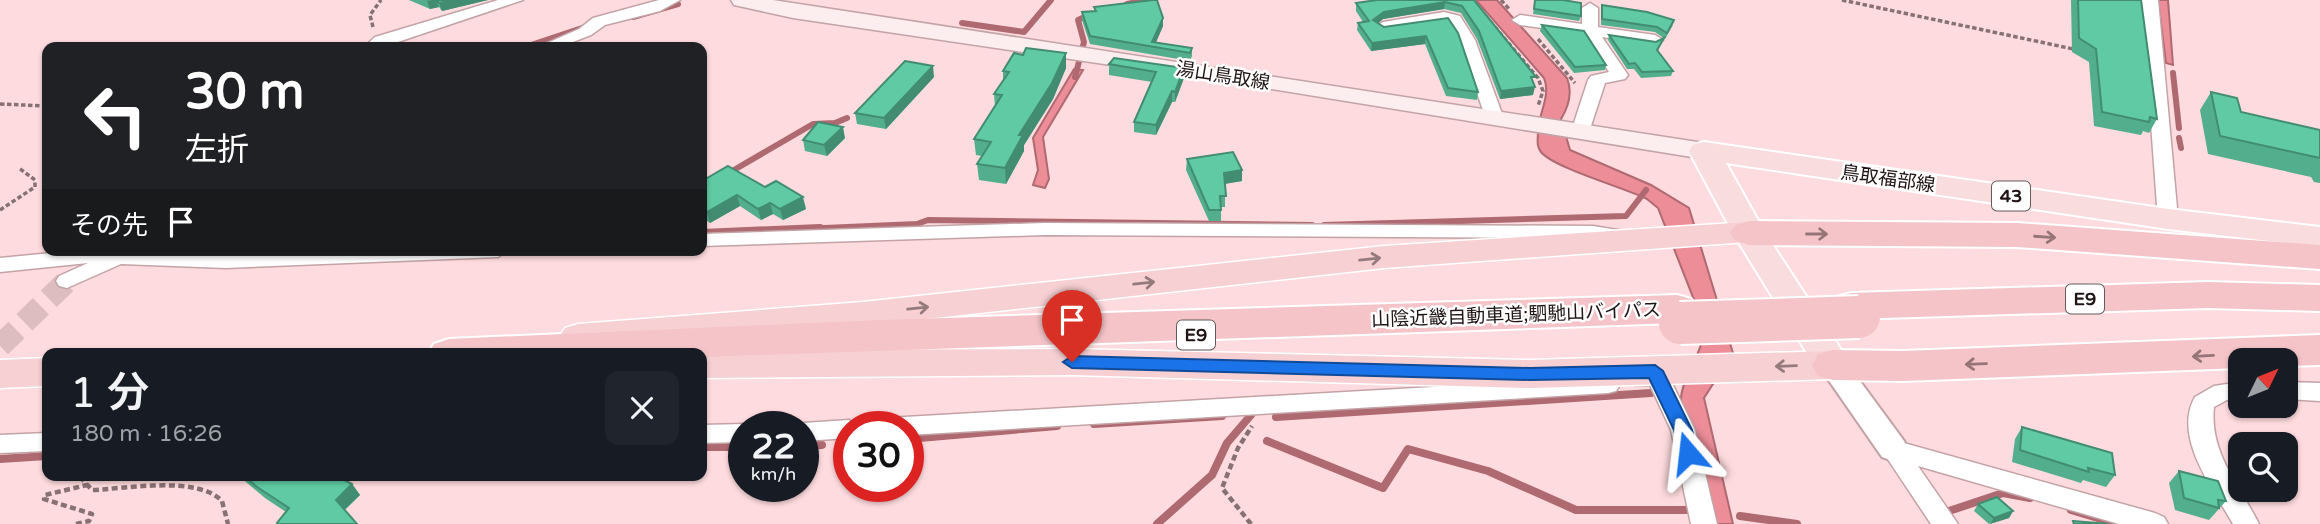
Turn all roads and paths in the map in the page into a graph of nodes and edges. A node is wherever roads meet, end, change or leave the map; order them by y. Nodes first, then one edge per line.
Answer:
1 (381, 0) edge
2 (515, 0) edge
3 (672, 0) edge
4 (742, 0) edge
5 (1472, 0) edge
6 (1502, 0) edge
7 (1842, 0) edge
8 (2150, 0) edge
9 (1857, 2) edge
10 (1590, 8) dead end
11 (1520, 20) junction
12 (1383, 27) edge
13 (1590, 31) junction
14 (1656, 40) edge
15 (374, 42) edge
16 (385, 42) edge
17 (559, 42) edge
18 (2083, 51) edge
19 (0, 104) edge
20 (42, 106) edge
21 (1495, 119) junction
22 (1525, 123) junction
23 (1574, 130) junction
24 (1703, 151) junction
25 (19, 168) dead end
26 (0, 209) edge
27 (2168, 219) junction
28 (1749, 233) junction
29 (2320, 237) edge
30 (1645, 238) junction
31 (707, 240) edge
32 (91, 256) edge
33 (121, 256) edge
34 (154, 256) edge
35 (350, 256) edge
36 (2320, 257) edge
37 (0, 265) edge
38 (67, 281) tunnel mouth
39 (2320, 298) edge
40 (1855, 312) junction
41 (2320, 312) edge
42 (484, 348) edge
43 (2320, 350) edge
44 (707, 354) edge
45 (1833, 365) junction
46 (1669, 371) junction
47 (42, 372) edge
48 (0, 374) edge
49 (2298, 391) edge
50 (2228, 392) edge
51 (2320, 392) edge
52 (1273, 405) junction
53 (924, 425) edge
54 (728, 433) edge
55 (707, 434) edge
56 (42, 442) edge
57 (0, 444) edge
58 (1893, 449) junction
59 (84, 481) edge
60 (87, 485) junction
61 (76, 524) edge
62 (229, 524) edge
63 (1251, 524) edge
64 (1704, 524) edge
65 (1945, 524) edge
66 (2155, 524) edge
67 (2246, 524) edge

1 - 15 path
2 - 16 street
3 - 17 street
4 - 21 main road, 湯山鳥取線
5 - 22 path
6 - 11 path
7 - 9 path
8 - 27 street
9 - 18 path
10 - 13 street
11 - 13 street
11 - 23 path
12 - 21 street
13 - 14 street
13 - 23 street
19 - 20 path
21 - 22 main road, 湯山鳥取線
22 - 23 main road, 湯山鳥取線
23 - 24 main road, 湯山鳥取線
24 - 27 main road, 鳥取福部線 / 43
24 - 28 main road
25 - 26 path
27 - 29 main road, 鳥取福部線 / 43
28 - 30 highway
28 -> 36 highway
28 - 45 main road
30 - 31 street
42 -> 30 highway
32 - 37 street
33 - 38 street
34 - 35 street
39 - 40 highway, 山陰近畿自動車道;駟馳山バイパス / E9
40 - 41 highway, 山陰近畿自動車道;駟馳山バイパス / E9
40 - 44 highway, 山陰近畿自動車道;駟馳山バイパス / E9, bridge
43 -> 45 highway
44 - 46 highway
45 -> 46 highway
45 - 58 street
46 - 52 street
46 - 64 street
47 - 48 highway
49 - 51 street
50 - 67 street
52 - 53 street
52 - 63 path
54 - 55 street
56 - 57 street
58 - 65 street
58 - 66 street
59 - 60 path
60 - 61 path
60 - 62 path

